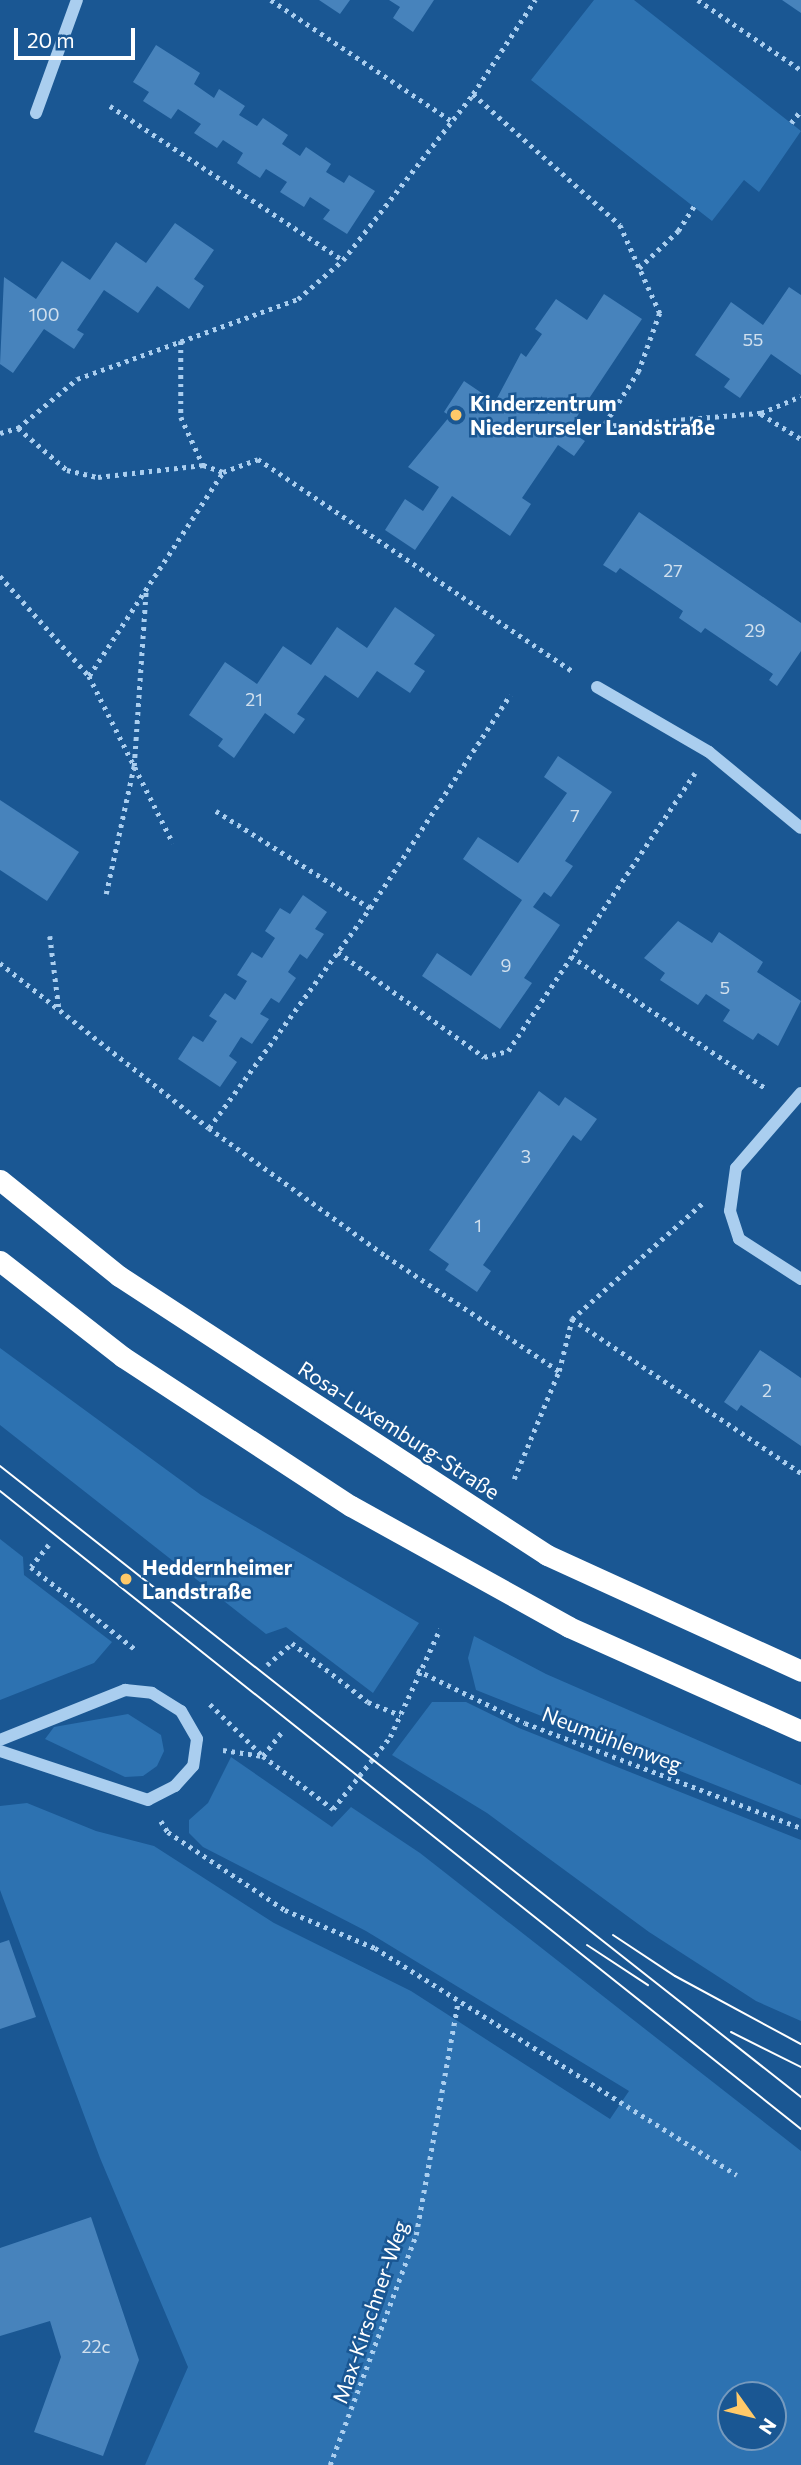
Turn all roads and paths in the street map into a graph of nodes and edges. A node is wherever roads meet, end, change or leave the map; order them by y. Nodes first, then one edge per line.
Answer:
1 (77, 0) edge
2 (271, 0) edge
3 (535, 0) edge
4 (698, 0) edge
5 (801, 70) edge
6 (473, 94) junction
7 (110, 106) dead end
8 (801, 110) edge
9 (36, 113) dead end
10 (452, 121) junction
11 (791, 122) dead end
12 (694, 206) dead end
13 (343, 260) junction
14 (639, 268) junction
15 (181, 341) junction
16 (801, 396) edge
17 (761, 413) junction
18 (18, 428) junction
19 (0, 433) edge
20 (801, 439) edge
21 (203, 465) junction
22 (223, 472) junction
23 (0, 576) edge
24 (146, 590) junction
25 (89, 676) junction
26 (591, 684) joint
27 (510, 695) dead end
28 (709, 752) junction
29 (134, 765) junction
30 (216, 811) dead end
31 (801, 828) edge
32 (173, 843) dead end
33 (107, 894) dead end
34 (370, 908) junction
35 (50, 936) dead end
36 (338, 952) junction
37 (571, 957) junction
38 (0, 963) edge
39 (59, 1008) junction
40 (766, 1089) dead end
41 (801, 1093) edge
42 (209, 1128) junction
43 (0, 1180) edge
44 (673, 1228) dead end
45 (0, 1261) edge
46 (801, 1279) edge
47 (572, 1319) junction
48 (559, 1371) junction
49 (801, 1473) edge
50 (514, 1479) dead end
51 (49, 1545) dead end
52 (440, 1629) dead end
53 (135, 1649) dead end
54 (267, 1665) dead end
55 (418, 1670) junction
56 (801, 1671) edge
57 (205, 1699) dead end
58 (400, 1715) junction
59 (283, 1730) dead end
60 (801, 1731) edge
61 (0, 1740) edge
62 (223, 1750) dead end
63 (0, 1751) edge
64 (263, 1756) junction
65 (148, 1800) junction
66 (801, 1828) edge
67 (458, 2001) junction
68 (737, 2175) dead end
69 (330, 2465) edge

1 - 9 street
2 - 10 path
3 - 6 path
4 - 5 path
6 - 10 path
6 - 14 path
7 - 13 path
8 - 11 path
10 - 13 path
12 - 14 path
13 - 15 path
14 - 17 path
15 - 18 path
15 - 21 path
16 - 17 path
17 - 20 path
18 - 19 path
18 - 21 path
21 - 22 path
22 - 24 path
22 - 26 path
23 - 25 path
24 - 25 path
24 - 29 path
25 - 29 path
26 - 28 street
27 - 34 path
28 - 31 street
28 - 37 path
29 - 32 path
29 - 33 path
30 - 34 path
34 - 36 path
35 - 39 path
36 - 37 path
36 - 42 path
37 - 40 path
38 - 39 path
39 - 42 path
41 - 46 street
42 - 48 path
43 - 56 highway, Rosa-Luxemburg-Straße
44 - 47 path
45 - 60 highway
47 - 48 path
47 - 49 path
48 - 50 path
51 - 53 path
52 - 55 path
54 - 58 path
55 - 58 path
55 - 66 path, Neumühlenweg
57 - 64 path
58 - 64 path
59 - 64 path
61 - 65 street
62 - 64 path
63 - 65 street
65 - 67 path
67 - 68 path
67 - 69 path, Max-Kirschner-Weg

